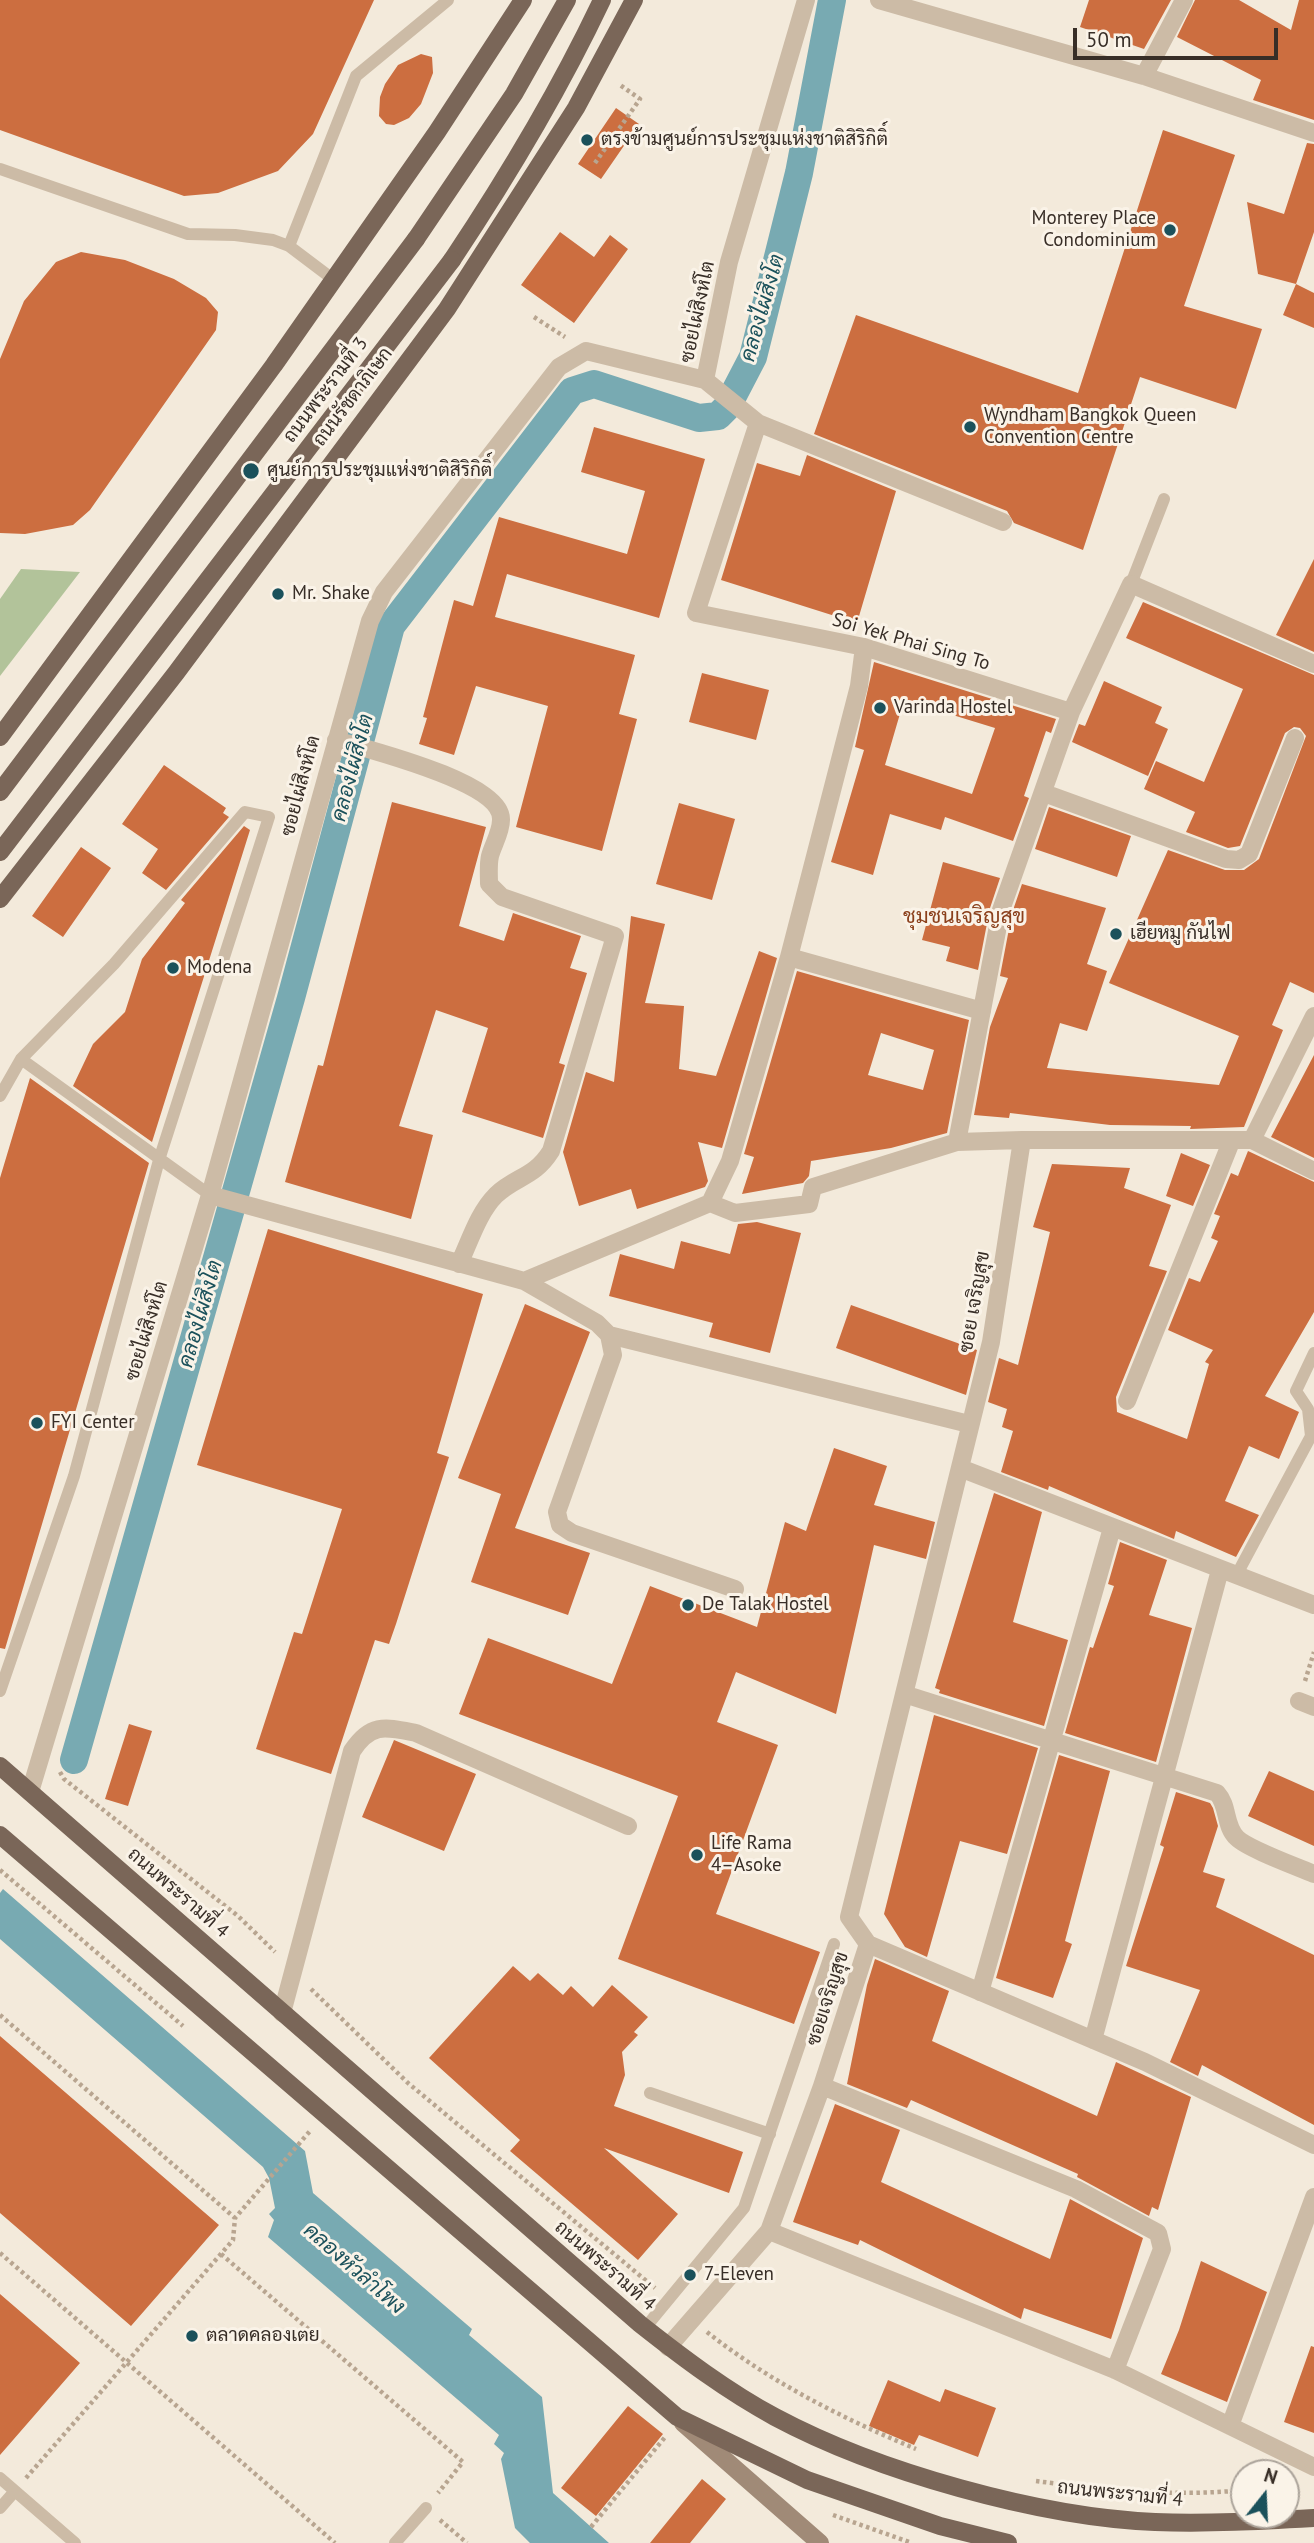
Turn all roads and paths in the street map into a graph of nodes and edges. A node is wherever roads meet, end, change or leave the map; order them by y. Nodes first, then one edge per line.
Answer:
1 (448, 0) edge
2 (523, 0) edge
3 (567, 0) edge
4 (602, 0) edge
5 (634, 0) edge
6 (806, 0) edge
7 (879, 0) edge
8 (1184, 0) edge
9 (1144, 76) junction
10 (620, 85) dead end
11 (1314, 133) edge
12 (595, 163) dead end
13 (0, 169) edge
14 (289, 246) junction
15 (334, 280) junction
16 (534, 317) dead end
17 (563, 337) dead end
18 (711, 386) junction
19 (753, 419) junction
20 (1164, 499) dead end
21 (1003, 522) dead end
22 (1131, 584) junction
23 (864, 647) junction
24 (1314, 664) edge
25 (1070, 712) junction
26 (0, 737) edge
27 (1295, 738) dead end
28 (343, 742) junction
29 (0, 792) edge
30 (1044, 793) junction
31 (0, 852) edge
32 (17, 875) junction
33 (0, 886) edge
34 (0, 899) edge
35 (789, 957) junction
36 (982, 1011) junction
37 (1314, 1016) edge
38 (21, 1059) junction
39 (0, 1096) edge
40 (1022, 1140) junction
41 (1252, 1140) junction
42 (957, 1142) junction
43 (1231, 1142) junction
44 (159, 1160) junction
45 (1314, 1171) edge
46 (218, 1198) junction
47 (710, 1203) junction
48 (459, 1264) junction
49 (524, 1281) junction
50 (609, 1335) junction
51 (1314, 1353) edge
52 (1127, 1401) dead end
53 (969, 1424) junction
54 (960, 1468) junction
55 (1112, 1528) junction
56 (1228, 1573) junction
57 (735, 1589) dead end
58 (1314, 1605) edge
59 (1314, 1652) edge
60 (0, 1691) edge
61 (904, 1694) junction
62 (1307, 1704) edge
63 (1054, 1740) junction
64 (0, 1766) edge
65 (1164, 1774) junction
66 (30, 1792) junction
67 (628, 1826) dead end
68 (0, 1835) edge
69 (1314, 1874) edge
70 (834, 1944) dead end
71 (868, 1944) junction
72 (980, 1992) junction
73 (282, 2013) junction
74 (0, 2015) edge
75 (1093, 2040) junction
76 (408, 2082) dead end
77 (822, 2086) junction
78 (650, 2094) dead end
79 (770, 2134) junction
80 (1314, 2144) edge
81 (298, 2145) dead end
82 (1314, 2197) edge
83 (235, 2218) junction
84 (769, 2231) junction
85 (0, 2253) edge
86 (221, 2254) junction
87 (670, 2299) junction
88 (690, 2319) junction
89 (645, 2328) junction
90 (668, 2347) junction
91 (127, 2362) junction
92 (1115, 2370) junction
93 (673, 2425) junction
94 (1230, 2426) junction
95 (928, 2453) dead end
96 (1314, 2467) edge
97 (0, 2478) edge
98 (1034, 2480) dead end
99 (15, 2491) junction
100 (1230, 2491) edge
101 (0, 2508) edge
102 (426, 2508) junction
103 (1314, 2518) edge
104 (591, 2527) dead end
105 (75, 2543) edge
106 (335, 2543) edge
107 (395, 2543) edge
108 (467, 2543) edge
109 (820, 2543) edge
110 (1008, 2543) edge

1 - 14 lane
2 - 15 main road
3 - 29 main road, ถนนพระรามที่ 3, bridge
4 - 31 main road, ถนนพระรามที่ 3, bridge
5 - 32 main road, ถนนรัชดาภิเษก
6 - 18 street, ซอยไผ่สิงห์โต
7 - 9 street
8 - 9 street
9 - 11 street
10 - 12 path
13 - 14 lane
14 - 15 lane
15 - 26 main road
16 - 17 path
18 - 19 street
18 - 28 street, ซอยไผ่สิงห์โต
19 - 21 street
19 - 23 street, Soi Yek Phai Sing To
20 - 22 lane
22 - 24 street
22 - 25 street
23 - 25 street, Soi Yek Phai Sing To
23 - 35 street
25 - 30 street
27 - 30 street
28 - 46 street, ซอยไผ่สิงห์โต
28 - 48 street
30 - 36 street
32 - 33 main road
32 - 34 main road, ถนนรัชดาภิเษก
35 - 36 street
35 - 47 street
36 - 42 street
37 - 41 street
38 - 39 lane
38 - 44 lane
38 - 44 lane
40 - 42 street
40 - 43 street
40 - 53 street, ซอย เจริญสุข
41 - 43 street
41 - 45 street
42 - 47 street
43 - 52 street
44 - 46 lane
44 - 60 lane
46 - 48 street
46 - 66 street, ซอยไผ่สิงห์โต
47 - 49 street
48 - 49 street
49 - 50 street
50 - 53 street
50 - 57 street
51 - 56 lane
53 - 54 street, ซอย เจริญสุข
54 - 55 street
54 - 61 street, ซอยเจริญสุข
55 - 56 street
55 - 63 street
56 - 58 street
56 - 65 street
59 - 62 path
61 - 63 street
61 - 71 street, ซอยเจริญสุข
63 - 65 street
63 - 72 street
64 - 66 main road, ถนนพระรามที่ 4
65 - 69 street
65 - 75 street
66 - 73 main road, ถนนพระรามที่ 4
67 - 73 street
68 - 93 main road
70 - 79 lane
71 - 72 street
71 - 77 street, ซอยเจริญสุข
72 - 75 street
73 - 89 main road, ถนนพระรามที่ 4
74 - 83 path
75 - 80 street
76 - 87 path
77 - 84 street, ซอยเจริญสุข
77 - 92 street
78 - 79 lane
79 - 87 lane
81 - 83 path
82 - 94 street
83 - 86 path
84 - 88 street, ซอยเจริญสุข
84 - 92 street
85 - 91 path
86 - 91 path
86 - 102 path
87 - 89 lane
88 - 90 street, ซอยเจริญสุข
88 - 95 path
89 - 90 main road, ถนนพระรามที่ 4
90 - 103 main road, ถนนพระรามที่ 4
91 - 99 path
91 - 106 path
92 - 94 street
93 - 104 path
93 - 109 street
93 - 110 main road
94 - 96 street
97 - 99 lane
98 - 100 path
99 - 101 lane
99 - 105 lane
102 - 107 lane
102 - 108 path

